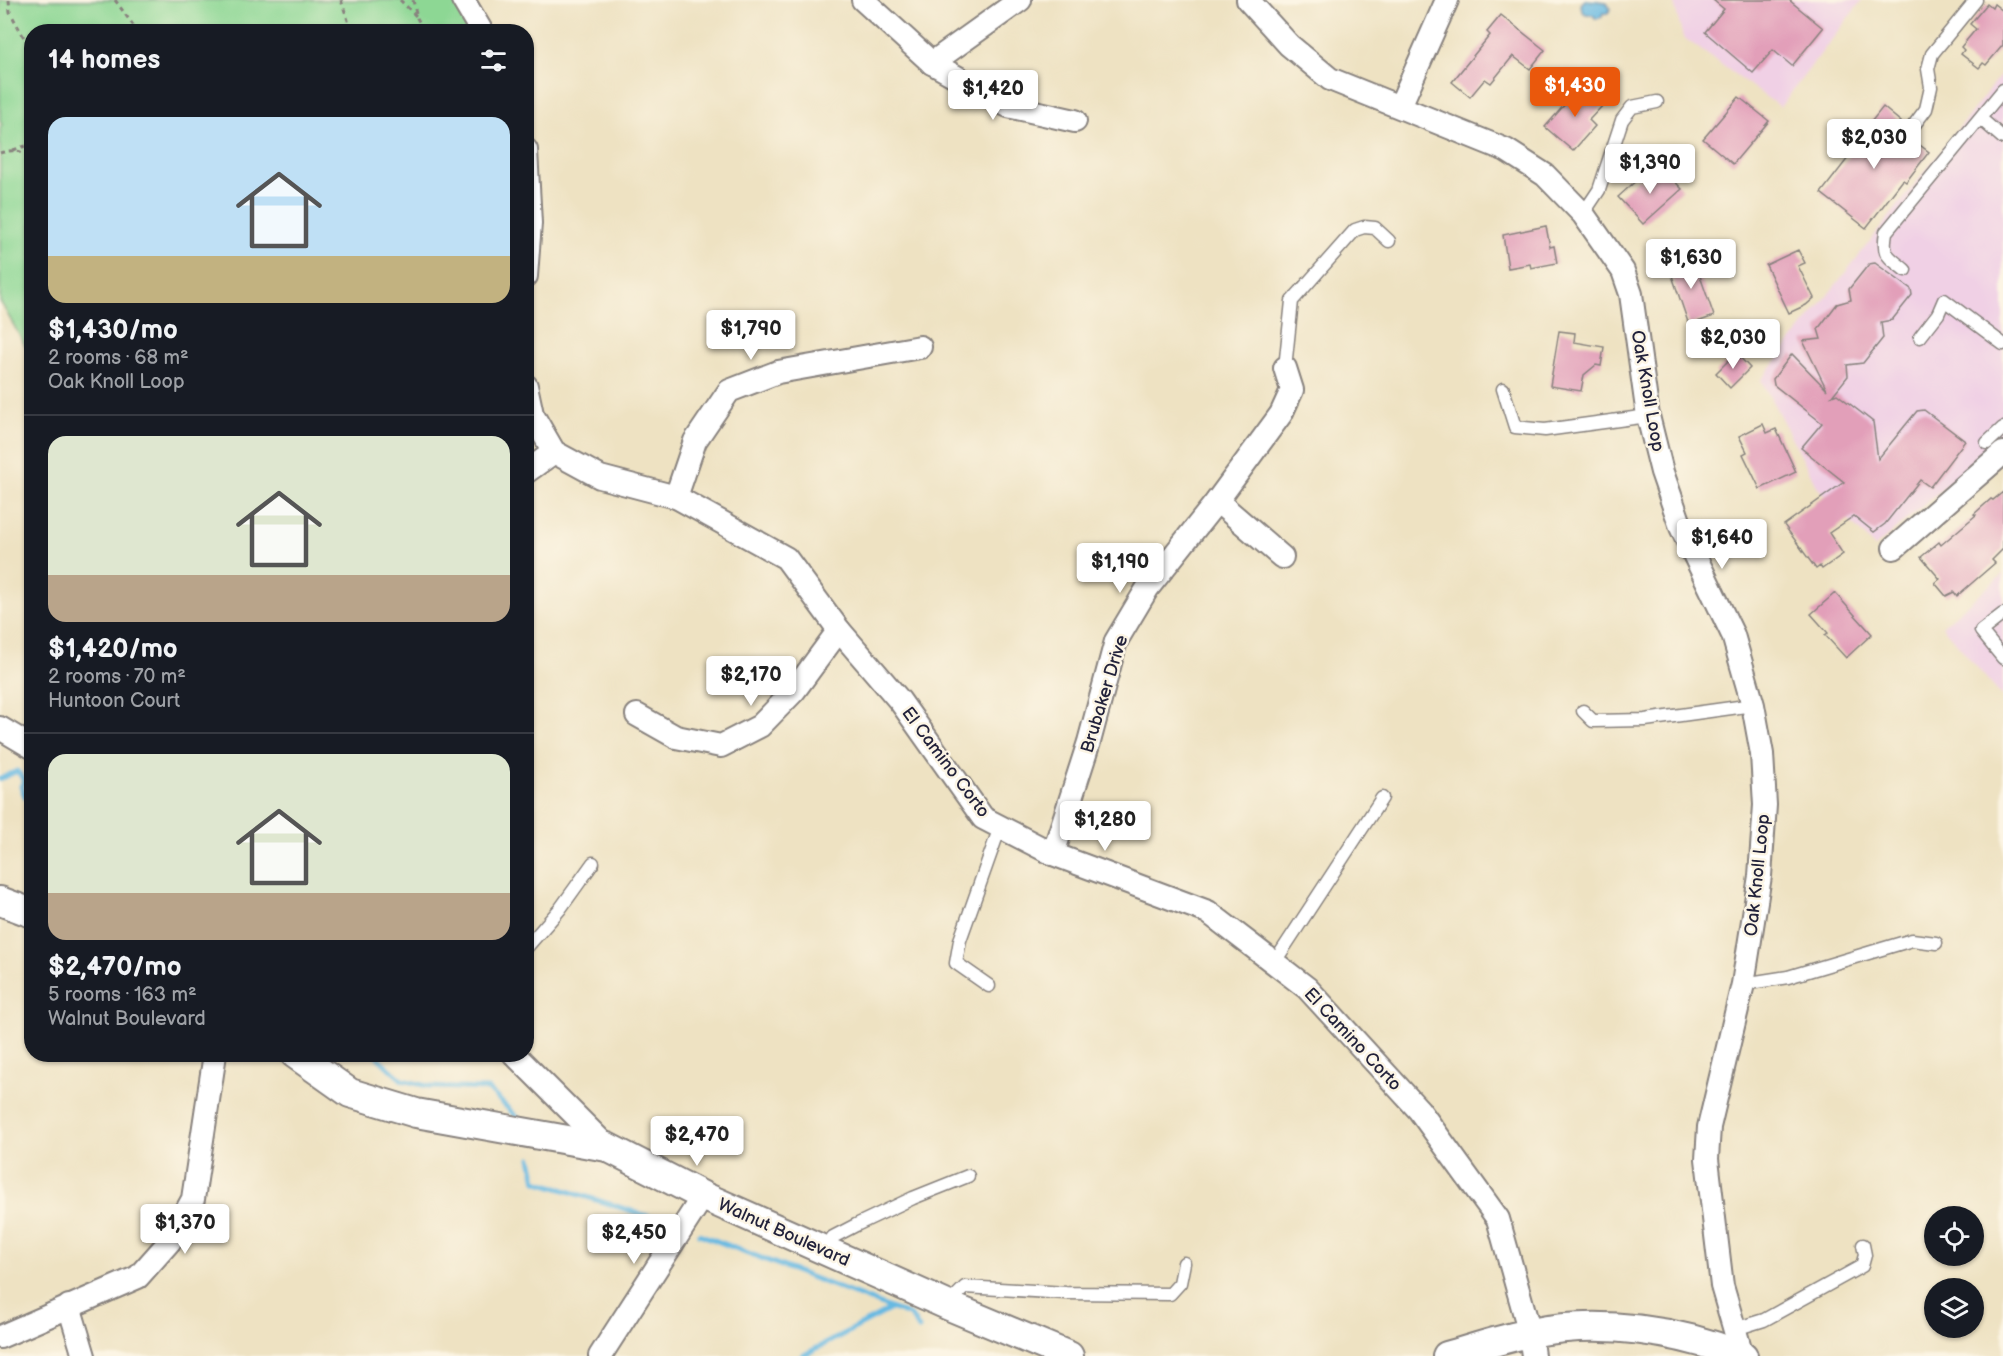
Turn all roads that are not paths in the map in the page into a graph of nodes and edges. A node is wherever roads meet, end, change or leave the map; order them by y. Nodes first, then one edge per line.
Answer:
1 (464, 0) edge
2 (863, 0) edge
3 (1020, 0) edge
4 (1248, 0) edge
5 (1447, 0) edge
6 (1976, 0) edge
7 (478, 24) edge
8 (932, 63) junction
9 (2003, 90) edge
10 (1657, 102) dead end
11 (1400, 106) junction
12 (1981, 119) junction
13 (1075, 121) dead end
14 (1905, 137) dead end
15 (2003, 138) edge
16 (1583, 214) junction
17 (1389, 241) dead end
18 (1905, 270) dead end
19 (1920, 337) dead end
20 (2003, 344) edge
21 (920, 347) dead end
22 (1285, 368) joint
23 (1503, 389) dead end
24 (1648, 416) junction
25 (534, 422) edge
26 (2003, 428) edge
27 (1995, 448) edge
28 (554, 452) junction
29 (534, 466) edge
30 (676, 497) junction
31 (1217, 501) junction
32 (1894, 548) dead end
33 (1282, 557) dead end
34 (2003, 614) edge
35 (839, 630) junction
36 (2003, 658) edge
37 (1753, 705) junction
38 (1583, 711) dead end
39 (637, 715) dead end
40 (0, 728) edge
41 (24, 742) edge
42 (1382, 798) dead end
43 (1000, 827) junction
44 (1053, 854) junction
45 (593, 862) dead end
46 (0, 901) edge
47 (24, 909) edge
48 (534, 939) edge
49 (1936, 943) dead end
50 (1274, 963) junction
51 (1743, 984) junction
52 (989, 986) dead end
53 (213, 1062) edge
54 (306, 1062) edge
55 (522, 1062) edge
56 (608, 1147) junction
57 (968, 1176) dead end
58 (703, 1196) junction
59 (1863, 1245) dead end
60 (824, 1250) junction
61 (1184, 1263) dead end
62 (947, 1305) junction
63 (69, 1306) junction
64 (0, 1337) edge
65 (1531, 1344) edge
66 (1740, 1347) edge
67 (84, 1356) edge
68 (600, 1356) edge
69 (1070, 1356) edge
70 (1447, 1356) edge

1 - 7 street
2 - 8 street
3 - 8 street
4 - 11 street, Oak Knoll Loop
5 - 11 street
6 - 14 lane
8 - 13 street
9 - 12 lane
10 - 16 lane
11 - 16 street, Oak Knoll Loop
12 - 15 lane
12 - 18 lane
16 - 24 street, Oak Knoll Loop
17 - 22 lane
19 - 20 lane
21 - 30 street
22 - 31 street, Brubaker Drive
23 - 24 lane
24 - 37 street, Oak Knoll Loop
25 - 28 street
26 - 27 lane
27 - 32 street
28 - 29 street
28 - 30 street, El Camino Corto
30 - 35 street, El Camino Corto
31 - 33 street
31 - 44 street, Brubaker Drive
34 - 36 lane
35 - 39 street
35 - 43 street, El Camino Corto
37 - 38 lane
37 - 51 street, Oak Knoll Loop
40 - 41 street
42 - 50 lane
43 - 44 street, El Camino Corto
43 - 52 lane
44 - 50 street, El Camino Corto
45 - 48 lane
46 - 47 street
49 - 51 lane
50 - 65 street, El Camino Corto
51 - 66 street, Oak Knoll Loop
53 - 63 street
54 - 56 street, Walnut Boulevard
55 - 56 street
56 - 58 street, Walnut Boulevard
57 - 60 lane
58 - 60 street, Walnut Boulevard
58 - 68 street
59 - 66 lane
60 - 62 street, Walnut Boulevard
61 - 62 lane
62 - 69 street, Walnut Boulevard
63 - 64 street
63 - 67 street
65 - 66 street
65 - 70 street

